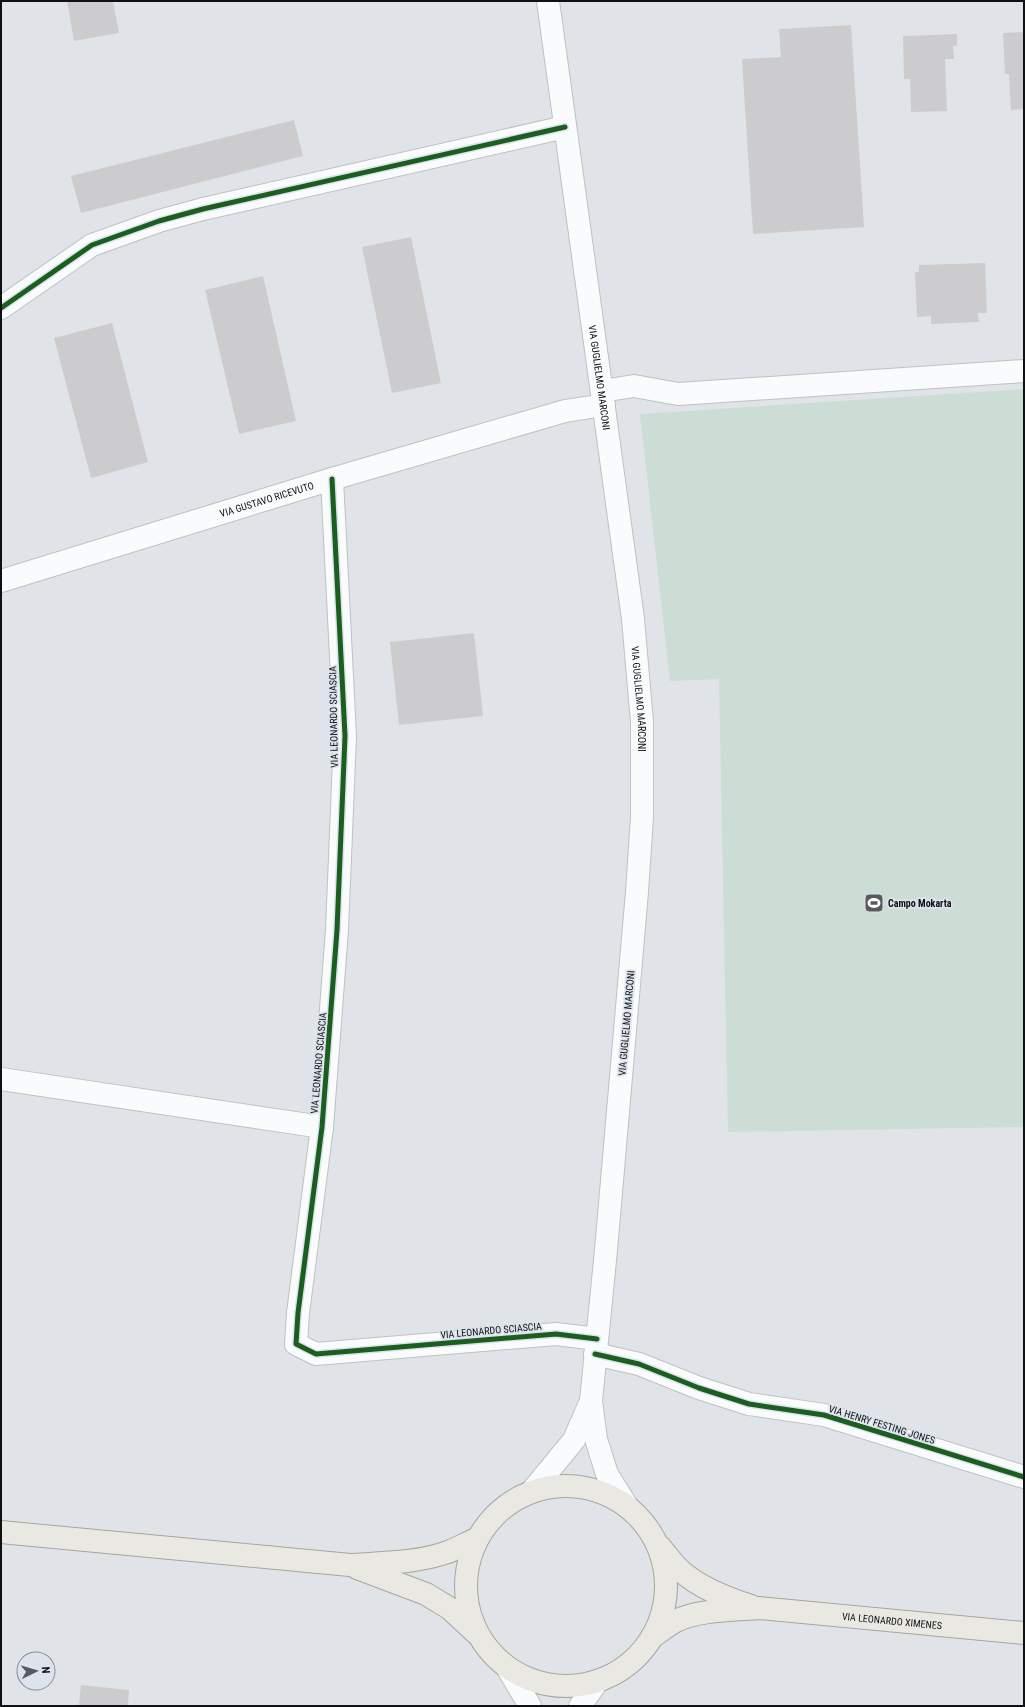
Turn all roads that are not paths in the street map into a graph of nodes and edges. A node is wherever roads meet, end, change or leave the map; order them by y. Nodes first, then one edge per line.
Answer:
1 (548, 1) edge
2 (565, 127) junction
3 (1, 308) edge
4 (1024, 371) edge
5 (603, 398) junction
6 (332, 479) junction
7 (1, 581) edge
8 (1, 1080) edge
9 (322, 1127) junction
10 (596, 1346) junction
11 (590, 1401) junction
12 (1024, 1477) edge
13 (532, 1491) junction
14 (627, 1506) junction
15 (1, 1532) edge
16 (476, 1539) junction
17 (657, 1544) junction
18 (350, 1565) junction
19 (759, 1608) junction
20 (477, 1634) junction
21 (1024, 1634) edge
22 (652, 1637) junction
23 (508, 1669) junction
24 (597, 1682) junction
25 (530, 1706) edge
26 (580, 1706) edge

1 - 2 street, VIA GUGLIELMO MARCONI
2 - 3 street
2 - 5 street, VIA GUGLIELMO MARCONI
4 - 5 street, VIA GUSTAVO RICEVUTO
5 - 6 street, VIA GUSTAVO RICEVUTO
5 - 10 street, VIA GUGLIELMO MARCONI
6 - 7 street, VIA GUSTAVO RICEVUTO
6 - 9 street, VIA LEONARDO SCIASCIA
8 - 9 street
9 - 10 street, VIA LEONARDO SCIASCIA
10 - 11 street, VIA GUGLIELMO MARCONI
10 - 12 street, VIA HENRY FESTING JONES
11 - 13 street, VIA GUGLIELMO MARCONI
11 - 14 street, VIA GUGLIELMO MARCONI
13 - 14 main road
13 - 16 main road
14 - 17 main road
15 - 18 main road
16 - 18 main road
16 - 20 main road
17 - 19 main road, VIA LEONARDO XIMENES
17 - 22 main road
18 - 20 main road
19 - 21 main road, VIA LEONARDO XIMENES
19 - 22 main road, VIA LEONARDO XIMENES
20 - 23 main road
22 - 24 main road
23 - 24 main road
23 - 25 street
24 - 26 street

